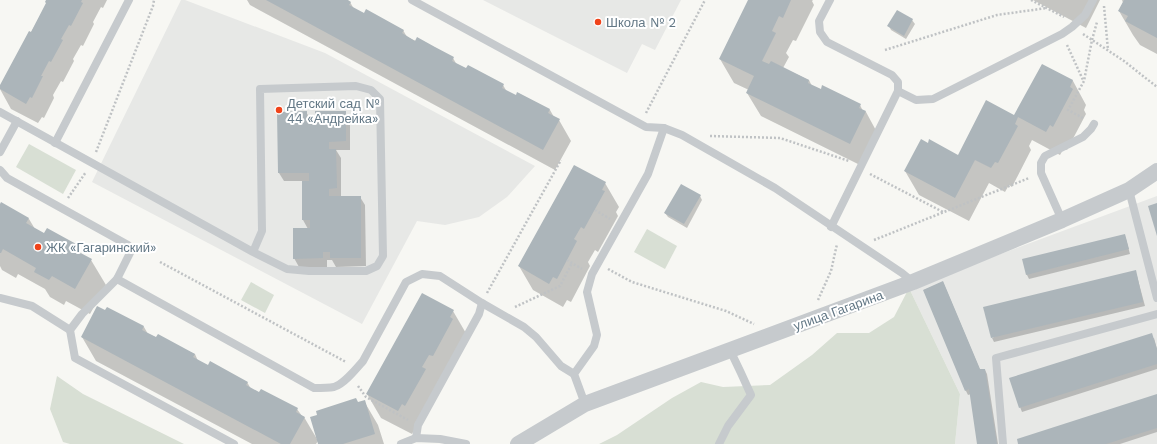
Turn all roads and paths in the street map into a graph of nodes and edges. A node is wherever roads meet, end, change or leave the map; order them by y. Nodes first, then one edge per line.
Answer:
1 (128, 0) edge
2 (154, 0) edge
3 (412, 0) edge
4 (705, 0) edge
5 (830, 0) edge
6 (1031, 0) edge
7 (1092, 0) edge
8 (1103, 0) edge
9 (1101, 7) dead end
10 (1047, 8) junction
11 (1097, 20) dead end
12 (1074, 25) junction
13 (1062, 34) junction
14 (1092, 40) junction
15 (885, 50) dead end
16 (1108, 50) junction
17 (1084, 81) junction
18 (1157, 87) edge
19 (898, 91) junction
20 (0, 112) edge
21 (17, 122) junction
22 (641, 124) junction
23 (1094, 124) joint
24 (664, 128) junction
25 (682, 135) junction
26 (55, 143) junction
27 (0, 152) edge
28 (561, 160) dead end
29 (92, 163) junction
30 (860, 168) junction
31 (0, 170) edge
32 (1157, 171) edge
33 (1041, 173) junction
34 (1129, 190) junction
35 (61, 208) junction
36 (943, 212) junction
37 (1062, 220) junction
38 (832, 227) junction
39 (840, 232) junction
40 (860, 246) junction
41 (253, 252) junction
42 (160, 262) dead end
43 (572, 263) dead end
44 (598, 263) junction
45 (117, 279) junction
46 (913, 282) junction
47 (0, 298) edge
48 (1157, 298) edge
49 (482, 303) junction
50 (501, 314) junction
51 (1157, 314) edge
52 (809, 321) junction
53 (70, 330) junction
54 (774, 334) junction
55 (730, 350) junction
56 (357, 368) junction
57 (574, 374) junction
58 (350, 376) junction
59 (585, 404) junction
60 (418, 425) junction
61 (416, 438) junction
62 (234, 444) edge
63 (400, 444) edge
64 (466, 444) edge
65 (518, 444) edge
66 (719, 444) edge
67 (1003, 444) edge

1 - 26 lane
2 - 29 path
3 - 22 lane
4 - 22 path
5 - 19 lane
6 - 10 path
7 - 12 lane
8 - 9 path
8 - 16 path
10 - 12 path
10 - 15 path
11 - 14 path
12 - 13 lane
12 - 14 path
13 - 17 path
13 - 19 lane
14 - 16 path
14 - 17 path
16 - 18 path
17 - 23 path
19 - 30 lane
20 - 21 lane
21 - 26 lane
21 - 27 lane
22 - 24 lane
23 - 33 lane
24 - 25 lane
24 - 44 lane
25 - 30 path
25 - 38 lane
26 - 29 lane
28 - 49 path
29 - 35 path
29 - 41 lane
30 - 36 path
30 - 38 lane
31 - 35 lane
32 - 34 street, улица Гагарина
33 - 36 path
33 - 37 lane
34 - 37 street, улица Гагарина
34 - 48 lane
35 - 45 lane
36 - 40 path
37 - 46 street, улица Гагарина
38 - 39 lane
39 - 40 lane
39 - 52 path
40 - 46 lane
41 - 41 lane
42 - 56 path
43 - 50 path
44 - 54 path
44 - 57 lane
45 - 53 lane
45 - 58 lane
46 - 52 street, улица Гагарина
47 - 53 lane
49 - 50 lane
49 - 56 lane
49 - 60 lane
50 - 57 lane
51 - 67 lane
52 - 54 street, улица Гагарина
53 - 62 lane
54 - 55 street, улица Гагарина
55 - 59 street, улица Гагарина
55 - 66 lane
56 - 58 lane
57 - 59 lane
58 - 60 path
59 - 65 street, улица Гагарина
60 - 61 lane
61 - 63 lane
61 - 64 lane

